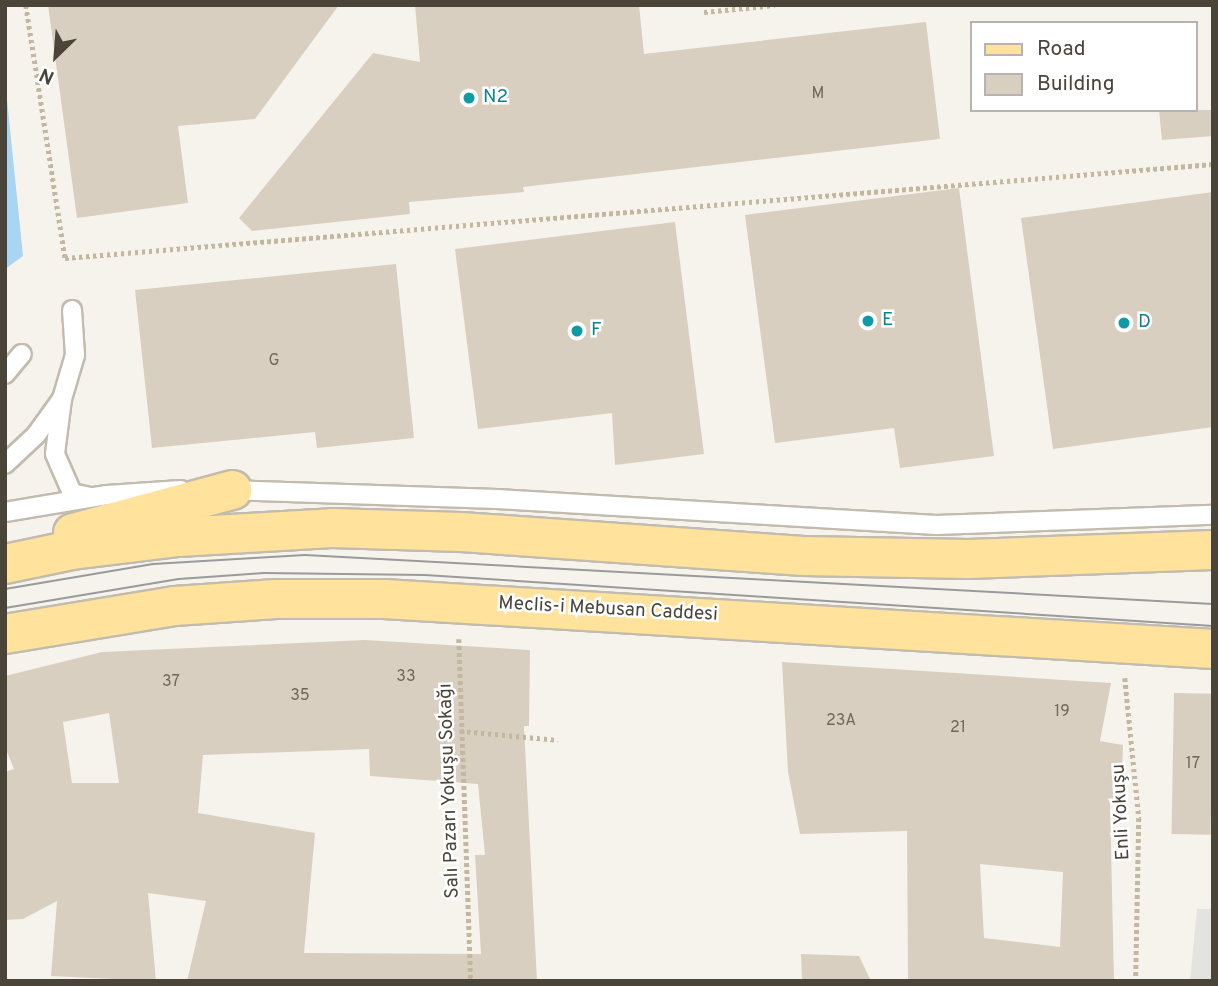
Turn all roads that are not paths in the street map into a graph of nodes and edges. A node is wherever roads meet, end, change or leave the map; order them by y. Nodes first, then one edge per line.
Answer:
1 (72, 310) dead end
2 (5, 367) edge
3 (5, 374) edge
4 (62, 399) junction
5 (5, 464) edge
6 (232, 489) junction
7 (98, 497) junction
8 (5, 512) edge
9 (1213, 515) edge
10 (1213, 550) edge
11 (21, 561) edge
12 (5, 634) edge
13 (1213, 649) edge

1 - 4 lane
2 - 3 lane
4 - 5 lane
4 - 7 lane
6 - 7 lane
6 - 9 lane
6 - 11 main road
7 - 8 lane
10 - 11 main road
12 - 13 main road, Meclis-i Mebusan Caddesi

